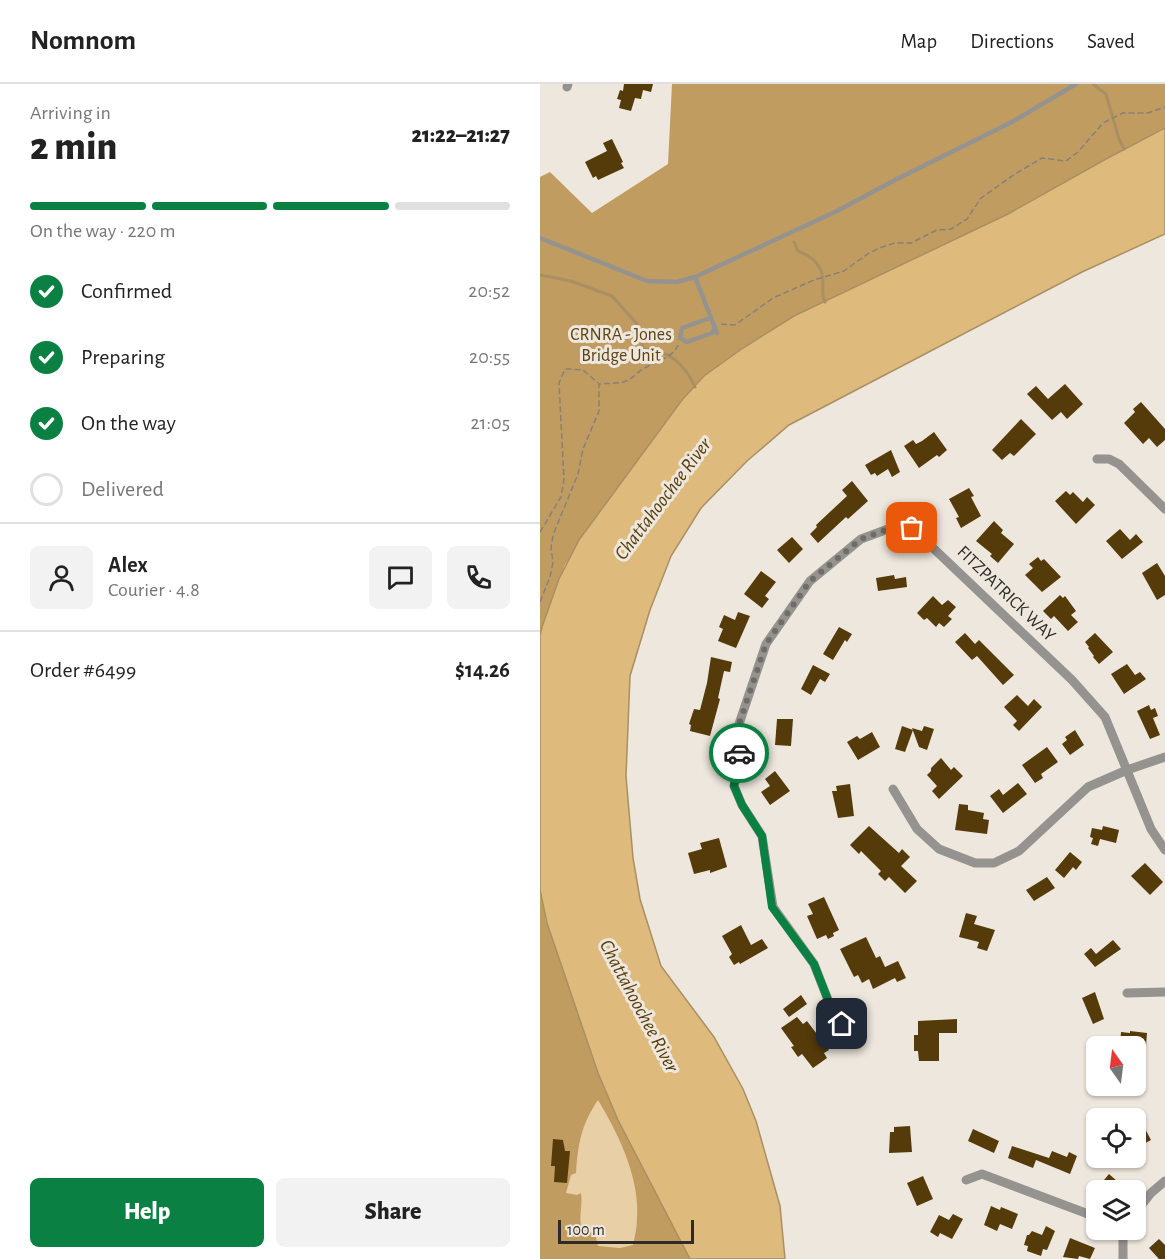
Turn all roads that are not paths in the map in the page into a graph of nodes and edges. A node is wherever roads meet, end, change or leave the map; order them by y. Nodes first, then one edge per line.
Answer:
1 (1076, 84) edge
2 (540, 238) edge
3 (695, 277) junction
4 (710, 318) junction
5 (1097, 459) dead end
6 (1165, 509) edge
7 (1165, 758) edge
8 (1128, 770) junction
9 (893, 789) dead end
10 (1165, 850) edge
11 (1165, 992) edge
12 (1127, 993) dead end
13 (853, 1029) dead end
14 (966, 1180) dead end
15 (1165, 1181) edge
16 (1146, 1199) edge
17 (1086, 1213) edge
18 (1123, 1240) edge
19 (1122, 1259) edge

1 - 3 lane
2 - 3 lane
3 - 4 lane
4 - 4 lane
5 - 6 street
7 - 8 street
8 - 9 street
8 - 10 street, FITZPATRICK WAY
8 - 13 street, FITZPATRICK WAY
11 - 12 street
14 - 17 street
15 - 16 street
18 - 19 street

